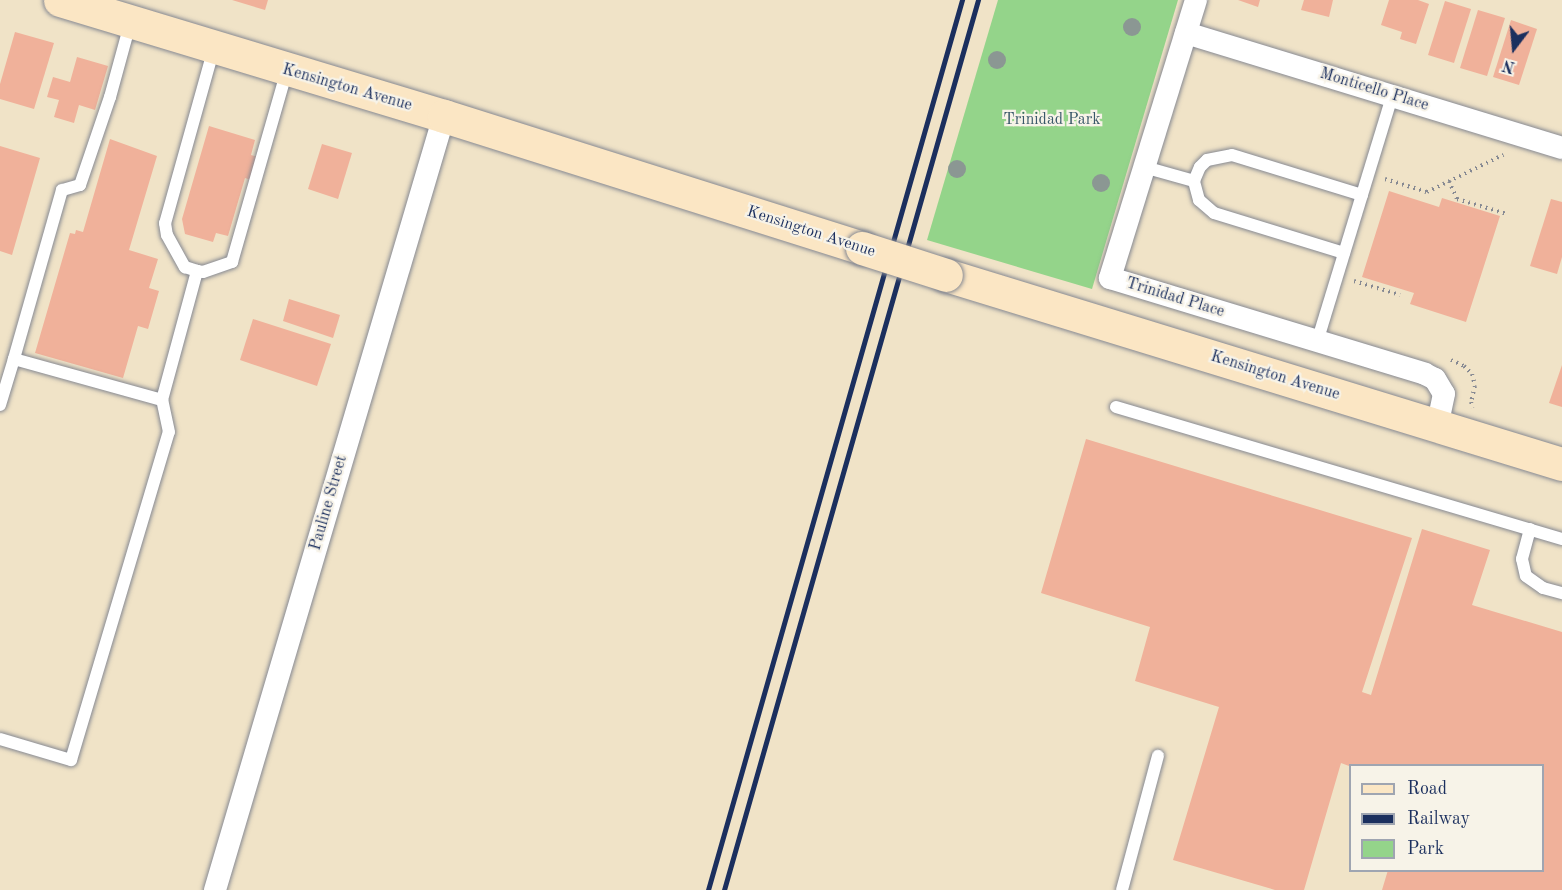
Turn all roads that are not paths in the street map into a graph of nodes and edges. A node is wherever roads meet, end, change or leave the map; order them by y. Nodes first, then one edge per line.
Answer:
1 (60, 0) edge
2 (1196, 0) edge
3 (131, 22) junction
4 (1186, 33) junction
5 (214, 48) junction
6 (287, 70) junction
7 (1392, 96) junction
8 (444, 116) junction
9 (1562, 148) edge
10 (1144, 167) junction
11 (1194, 181) junction
12 (1362, 195) junction
13 (1344, 253) junction
14 (197, 271) junction
15 (1317, 342) junction
16 (14, 359) junction
17 (162, 400) junction
18 (0, 405) edge
19 (1116, 407) dead end
20 (1437, 426) junction
21 (1562, 464) edge
22 (1530, 530) junction
23 (1562, 539) edge
24 (1562, 593) edge
25 (0, 739) edge
26 (1158, 756) dead end
27 (215, 890) edge
28 (1122, 890) edge

1 - 3 street, Kensington Avenue
2 - 4 street, Trinidad Place
3 - 5 street, Kensington Avenue
3 - 16 lane
4 - 7 street, Monticello Place
4 - 10 street, Trinidad Place
5 - 6 street, Kensington Avenue
5 - 14 lane
6 - 8 street, Kensington Avenue
6 - 14 lane
7 - 9 street, Monticello Place
7 - 12 lane
8 - 20 street, Kensington Avenue, bridge
8 - 27 street, Pauline Street
10 - 11 lane
10 - 15 street, Trinidad Place
11 - 12 lane
11 - 13 lane
12 - 13 lane
13 - 15 lane
14 - 17 lane
15 - 20 street, Trinidad Place
16 - 17 lane
16 - 18 lane
17 - 25 lane
19 - 22 lane
20 - 21 street, Kensington Avenue
22 - 23 lane
22 - 24 lane
26 - 28 lane

